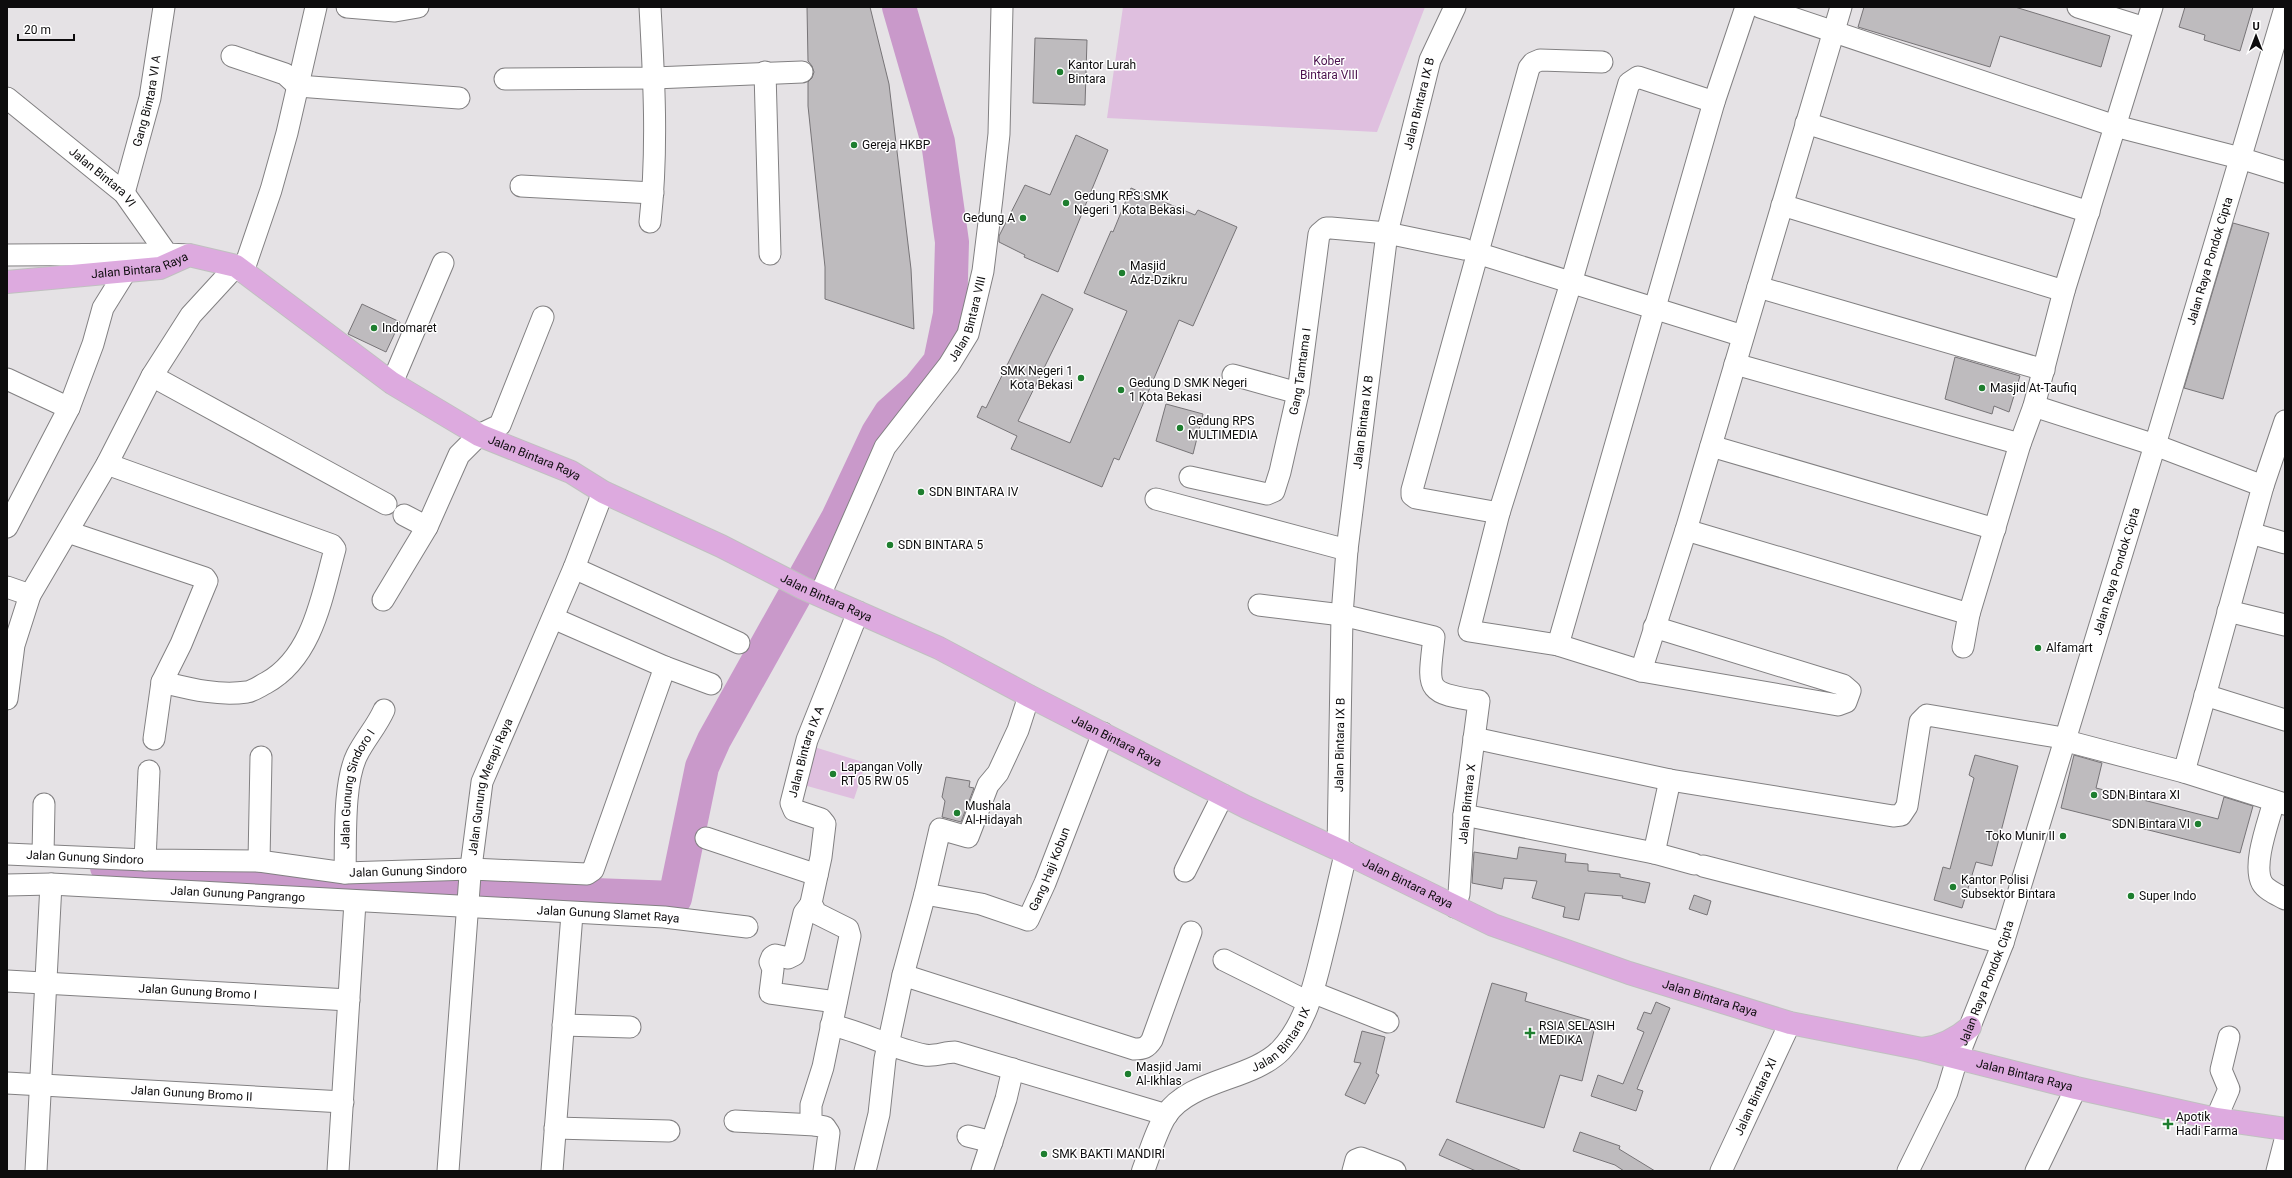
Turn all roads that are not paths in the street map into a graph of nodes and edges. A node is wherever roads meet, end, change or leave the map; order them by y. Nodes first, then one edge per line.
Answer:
1 (164, 7) edge
2 (316, 7) edge
3 (347, 7) edge
4 (418, 7) edge
5 (650, 7) edge
6 (1002, 7) edge
7 (1455, 7) edge
8 (1746, 7) edge
9 (1760, 7) edge
10 (1841, 7) edge
11 (2078, 7) edge
12 (2152, 7) edge
13 (2285, 8) edge
14 (2145, 28) junction
15 (1834, 30) junction
16 (232, 56) dead end
17 (1602, 62) dead end
18 (766, 72) junction
19 (802, 72) dead end
20 (654, 78) junction
21 (506, 79) dead end
22 (298, 86) junction
23 (7, 98) edge
24 (458, 98) dead end
25 (1714, 102) junction
26 (1806, 123) junction
27 (2116, 126) junction
28 (2240, 158) junction
29 (2285, 172) edge
30 (521, 186) dead end
31 (124, 193) junction
32 (653, 193) junction
33 (1782, 205) junction
34 (2089, 212) junction
35 (650, 222) dead end
36 (1387, 233) junction
37 (1470, 251) junction
38 (167, 254) junction
39 (770, 254) dead end
40 (7, 255) edge
41 (189, 255) junction
42 (443, 263) dead end
43 (239, 269) junction
44 (126, 271) junction
45 (7, 282) edge
46 (1571, 283) junction
47 (1758, 287) junction
48 (2064, 291) junction
49 (1656, 310) junction
50 (543, 317) dead end
51 (1743, 336) junction
52 (1735, 364) junction
53 (2044, 370) junction
54 (1233, 374) dead end
55 (152, 376) junction
56 (7, 379) edge
57 (392, 383) junction
58 (1298, 394) junction
59 (2034, 406) junction
60 (68, 408) junction
61 (2285, 421) edge
62 (479, 435) junction
63 (2020, 444) junction
64 (2155, 445) junction
65 (1711, 446) junction
66 (2280, 454) edge
67 (107, 464) junction
68 (1190, 477) dead end
69 (2264, 486) junction
70 (603, 492) junction
71 (1156, 499) dead end
72 (386, 504) dead end
73 (1499, 513) junction
74 (404, 515) dead end
75 (7, 527) edge
76 (427, 527) junction
77 (1995, 529) junction
78 (1686, 530) junction
79 (68, 532) junction
80 (2250, 533) junction
81 (2285, 543) edge
82 (1347, 550) junction
83 (574, 568) junction
84 (7, 587) edge
85 (812, 591) junction
86 (30, 595) junction
87 (383, 600) dead end
88 (1259, 605) dead end
89 (2228, 611) junction
90 (858, 612) junction
91 (1969, 614) junction
92 (1342, 615) junction
93 (553, 618) junction
94 (2285, 625) edge
95 (1654, 627) junction
96 (739, 643) dead end
97 (1558, 645) junction
98 (1963, 647) dead end
99 (665, 667) junction
100 (1641, 671) junction
101 (162, 682) junction
102 (711, 684) dead end
103 (2205, 695) junction
104 (1029, 696) junction
105 (7, 699) edge
106 (384, 710) dead end
107 (2285, 720) edge
108 (1103, 733) junction
109 (1474, 738) junction
110 (2064, 738) junction
111 (154, 739) dead end
112 (261, 757) dead end
113 (149, 771) dead end
114 (2184, 772) junction
115 (1670, 780) junction
116 (1223, 795) junction
117 (2279, 802) edge
118 (44, 804) dead end
119 (1464, 815) junction
120 (706, 838) dead end
121 (1342, 851) junction
122 (1654, 853) junction
123 (7, 854) edge
124 (43, 855) junction
125 (145, 860) junction
126 (260, 861) junction
127 (1185, 870) dead end
128 (470, 872) junction
129 (345, 873) junction
130 (817, 875) junction
131 (51, 884) junction
132 (7, 885) edge
133 (925, 890) junction
134 (2285, 899) edge
135 (355, 902) junction
136 (469, 904) junction
137 (812, 904) junction
138 (1455, 907) junction
139 (572, 914) junction
140 (747, 927) dead end
141 (1191, 932) dead end
142 (2003, 943) junction
143 (1224, 960) dead end
144 (903, 975) junction
145 (7, 981) edge
146 (46, 984) junction
147 (1310, 997) junction
148 (349, 1000) junction
149 (836, 1002) junction
150 (1388, 1022) dead end
151 (1790, 1023) junction
152 (563, 1025) junction
153 (831, 1025) junction
154 (630, 1027) dead end
155 (1970, 1027) junction
156 (2229, 1037) dead end
157 (888, 1045) junction
158 (1922, 1049) junction
159 (1958, 1059) junction
160 (1013, 1069) junction
161 (7, 1083) edge
162 (40, 1084) junction
163 (2076, 1088) junction
164 (343, 1102) junction
165 (1167, 1115) junction
166 (2216, 1119) junction
167 (735, 1121) dead end
168 (815, 1125) junction
169 (555, 1128) junction
170 (2285, 1129) edge
171 (669, 1131) dead end
172 (968, 1136) dead end
173 (2285, 1140) edge
174 (992, 1142) junction
175 (36, 1171) edge
176 (338, 1171) edge
177 (448, 1171) edge
178 (552, 1171) edge
179 (824, 1171) edge
180 (865, 1171) edge
181 (982, 1171) edge
182 (1143, 1171) edge
183 (1353, 1171) edge
184 (1395, 1171) edge
185 (1721, 1171) edge
186 (1908, 1171) edge
187 (2036, 1171) edge
188 (2277, 1171) edge

1 - 31 street, Gang Bintara VI A
2 - 22 street
3 - 4 street
5 - 20 street
6 - 85 street, Jalan Bintara VIII
7 - 36 street, Jalan Bintara IX B
8 - 25 street
9 - 15 street
10 - 15 street
11 - 14 street
12 - 14 street
13 - 28 street, Jalan Raya Pondok Cipta
14 - 27 street
15 - 26 street
15 - 27 street
16 - 22 street
17 - 37 street
18 - 19 street
18 - 20 street
18 - 39 street
20 - 21 street
20 - 32 street
22 - 24 street
22 - 43 street
23 - 31 street, Jalan Bintara VI
25 - 46 street
25 - 49 street
26 - 33 street
26 - 34 street
27 - 28 street
27 - 34 street
28 - 29 street
28 - 64 street, Jalan Raya Pondok Cipta
30 - 32 street
31 - 38 street, Jalan Bintara VI
32 - 35 street
33 - 47 street
33 - 48 street
34 - 48 street
36 - 37 street, Gang Tamtama I
36 - 58 street, Gang Tamtama I
36 - 82 street, Jalan Bintara IX B
37 - 46 street, Gang Tamtama I
37 - 73 street
38 - 40 street
38 - 41 street
41 - 43 main road, Jalan Bintara Raya
41 - 44 main road, Jalan Bintara Raya
42 - 57 street
43 - 55 street
43 - 57 main road, Jalan Bintara Raya
44 - 45 main road, Jalan Bintara Raya
44 - 60 street
46 - 49 street, Gang Tamtama I
46 - 73 street
47 - 51 street
47 - 53 street
48 - 53 street
49 - 51 street, Gang Tamtama I
49 - 97 street
50 - 62 street
51 - 52 street
52 - 63 street
52 - 65 street
53 - 59 street
54 - 58 street
55 - 67 street
55 - 72 street
56 - 60 street
57 - 62 main road, Jalan Bintara Raya
58 - 68 street, Gang Tamtama I
59 - 63 street
59 - 64 street
60 - 75 street
61 - 66 street
62 - 70 main road, Jalan Bintara Raya
62 - 76 street
63 - 77 street
64 - 69 street
64 - 110 street, Jalan Raya Pondok Cipta
65 - 77 street
65 - 78 street
66 - 69 street
67 - 79 street
67 - 101 street
69 - 80 street
70 - 83 street, Jalan Gunung Merapi Raya
70 - 85 main road, Jalan Bintara Raya
71 - 82 street
73 - 97 street
74 - 76 street
76 - 87 street
77 - 91 street
78 - 91 street
78 - 95 street
79 - 86 street
79 - 101 street
80 - 81 street
80 - 89 street
82 - 92 street, Jalan Bintara IX B
83 - 93 street, Jalan Gunung Merapi Raya
83 - 96 street
84 - 86 street
85 - 90 main road, Jalan Bintara Raya
86 - 105 street
88 - 92 street
89 - 94 street
89 - 103 street
90 - 104 main road, Jalan Bintara Raya
90 - 130 street, Jalan Bintara IX A
91 - 98 street
92 - 109 street, Jalan Bintara X
92 - 121 street, Jalan Bintara IX B
93 - 99 street
93 - 128 street, Jalan Gunung Merapi Raya
95 - 100 street
95 - 100 street
97 - 100 street
99 - 102 street
99 - 128 street, Jalan Gunung Sindoro
101 - 111 street
103 - 107 street
103 - 114 street
104 - 108 main road, Jalan Bintara Raya
104 - 133 street
106 - 129 street, Jalan Gunung Sindoro I
108 - 116 main road, Jalan Bintara Raya
108 - 133 street, Gang Haji Kobun
109 - 115 street
109 - 119 street, Jalan Bintara X
110 - 114 street
110 - 115 street
110 - 142 street, Jalan Raya Pondok Cipta
112 - 126 street
113 - 125 street
114 - 117 street
115 - 122 street
116 - 121 main road, Jalan Bintara Raya
116 - 127 street
117 - 134 street
118 - 124 street
119 - 122 street
119 - 138 street, Jalan Bintara X
120 - 130 street
121 - 138 main road, Jalan Bintara Raya
121 - 147 street, Jalan Bintara IX
122 - 142 street
123 - 124 street, Jalan Gunung Sindoro
124 - 125 street, Jalan Gunung Sindoro
125 - 126 street, Jalan Gunung Sindoro
126 - 129 street, Jalan Gunung Sindoro
128 - 129 street, Jalan Gunung Sindoro
128 - 136 street, Jalan Gunung Merapi Raya
130 - 137 street, Jalan Bintara IX A
131 - 132 street, Jalan Gunung Pangrango
131 - 135 street, Jalan Gunung Pangrango
131 - 146 street
133 - 144 street
135 - 136 street, Jalan Gunung Pangrango
135 - 148 street
136 - 139 street, Jalan Gunung Slamet Raya
136 - 177 street, Jalan Gunung Merapi Raya
137 - 149 street
137 - 149 street
138 - 151 main road, Jalan Bintara Raya
139 - 140 street, Jalan Gunung Slamet Raya
139 - 152 street
141 - 144 street
142 - 155 street, Jalan Raya Pondok Cipta
143 - 147 street
144 - 157 street
145 - 146 street, Jalan Gunung Bromo I
146 - 148 street, Jalan Gunung Bromo I
146 - 162 street
147 - 150 street
147 - 165 street, Jalan Bintara IX
148 - 164 street
149 - 153 street
151 - 158 main road, Jalan Bintara Raya
151 - 185 street, Jalan Bintara XI
152 - 154 street
152 - 169 street
153 - 157 street
153 - 168 street
155 - 158 main road
155 - 159 street, Jalan Raya Pondok Cipta
156 - 166 street
157 - 160 street
157 - 180 street
158 - 159 main road, Jalan Bintara Raya
159 - 163 main road, Jalan Bintara Raya
159 - 186 street, Jalan Raya Pondok Cipta
160 - 165 street
160 - 174 street
161 - 162 street, Jalan Gunung Bromo II
162 - 164 street, Jalan Gunung Bromo II
162 - 175 street
163 - 166 main road, Jalan Bintara Raya
163 - 187 street
164 - 176 street
165 - 182 street, Jalan Bintara IX
166 - 170 main road, Jalan Bintara Raya
167 - 168 street
168 - 179 street
169 - 171 street
169 - 178 street
172 - 174 street
173 - 188 street
174 - 181 street
183 - 184 street

